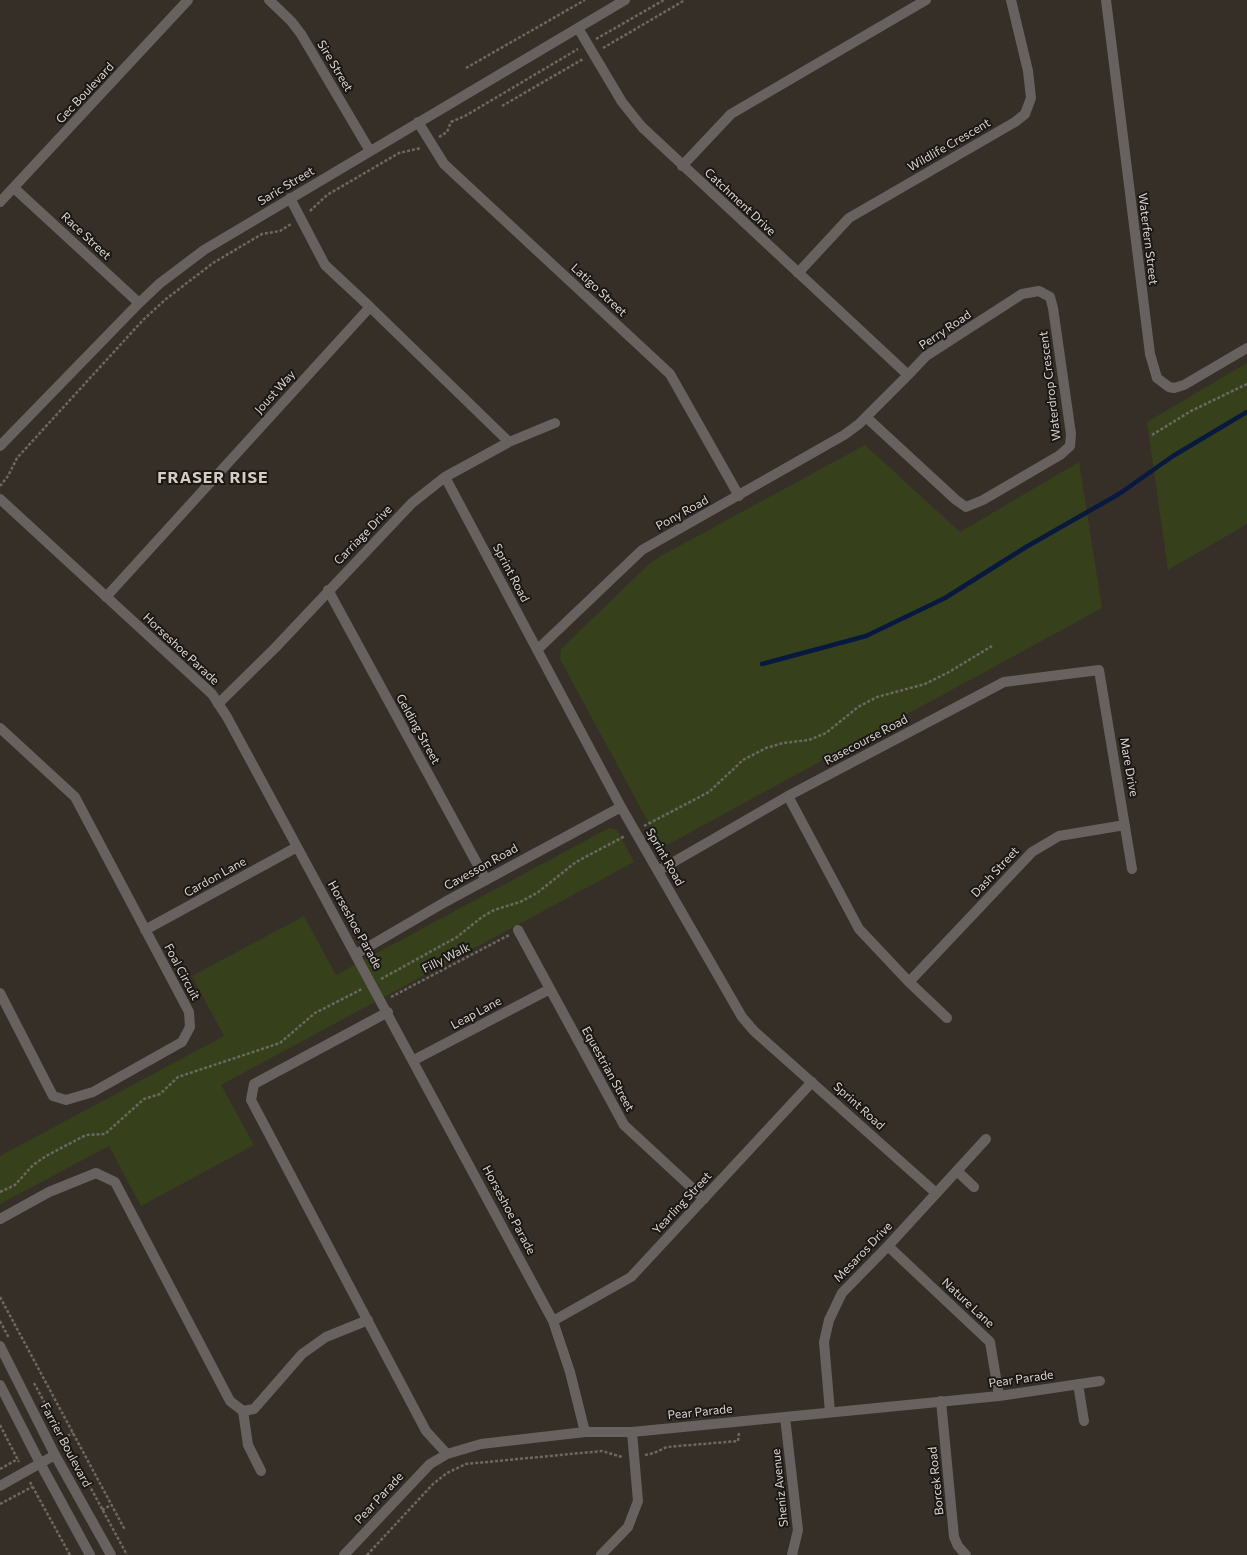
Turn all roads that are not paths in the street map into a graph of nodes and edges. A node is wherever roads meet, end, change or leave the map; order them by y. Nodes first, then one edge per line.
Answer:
1 (188, 0) edge
2 (269, 0) edge
3 (625, 0) edge
4 (926, 0) edge
5 (1011, 0) edge
6 (1106, 0) edge
7 (578, 28) junction
8 (418, 122) junction
9 (370, 150) junction
10 (682, 166) junction
11 (14, 188) junction
12 (290, 198) junction
13 (0, 202) edge
14 (798, 273) junction
15 (1039, 292) joint
16 (139, 303) junction
17 (370, 307) junction
18 (1247, 348) edge
19 (908, 375) junction
20 (862, 420) junction
21 (555, 423) dead end
22 (509, 442) junction
23 (0, 446) edge
24 (445, 477) junction
25 (739, 496) junction
26 (0, 499) edge
27 (328, 590) junction
28 (106, 597) junction
29 (537, 650) junction
30 (1099, 670) joint
31 (218, 704) junction
32 (0, 728) edge
33 (788, 796) junction
34 (621, 807) junction
35 (1126, 824) junction
36 (297, 847) junction
37 (1132, 869) dead end
38 (658, 871) junction
39 (486, 880) junction
40 (145, 930) junction
41 (518, 930) road end
42 (356, 954) junction
43 (909, 982) junction
44 (550, 989) junction
45 (0, 993) edge
46 (388, 1012) junction
47 (948, 1018) dead end
48 (414, 1060) junction
49 (812, 1082) junction
50 (986, 1139) dead end
51 (957, 1171) junction
52 (974, 1187) dead end
53 (936, 1193) junction
54 (704, 1199) junction
55 (0, 1219) edge
56 (888, 1246) junction
57 (368, 1320) junction
58 (553, 1321) junction
59 (0, 1346) edge
60 (1100, 1381) dead end
61 (1078, 1384) junction
62 (0, 1385) edge
63 (999, 1396) junction
64 (941, 1401) junction
65 (243, 1411) junction
66 (830, 1412) junction
67 (785, 1417) junction
68 (1084, 1421) dead end
69 (585, 1432) junction
70 (632, 1432) junction
71 (447, 1454) junction
72 (55, 1455) junction
73 (40, 1463) junction
74 (261, 1471) dead end
75 (0, 1486) edge
76 (90, 1555) edge
77 (111, 1555) edge
78 (344, 1555) edge
79 (602, 1555) edge
80 (792, 1555) edge
81 (966, 1555) edge

1 - 11 street, Gec Boulevard
2 - 9 street, Sire Street
3 - 7 street, Saric Street
4 - 10 street
5 - 14 street, Wildlife Crescent
6 - 18 street, Waterfern Street
7 - 8 street, Saric Street
7 - 10 street, Catchment Drive
8 - 9 street, Saric Street
8 - 25 street, Latigo Street
9 - 12 street, Saric Street
10 - 14 street, Catchment Drive
11 - 13 street, Gec Boulevard
11 - 16 street, Race Street
12 - 16 street, Saric Street
12 - 17 street
14 - 19 street, Catchment Drive
15 - 19 street, Perry Road
15 - 20 street, Waterdrop Crescent
16 - 23 street, Saric Street
17 - 22 street
17 - 28 street, Joust Way
19 - 20 street, Perry Road
20 - 25 street, Pony Road
21 - 22 street, Carriage Drive
22 - 24 street, Carriage Drive
24 - 27 street, Carriage Drive
24 - 29 street, Sprint Road
25 - 29 street, Pony Road
26 - 28 street, Horseshoe Parade
27 - 31 street, Carriage Drive
27 - 39 street, Gelding Street
28 - 31 street, Horseshoe Parade
29 - 34 street, Sprint Road
30 - 33 street, Rasecourse Road
30 - 35 street, Mare Drive
31 - 36 street, Horseshoe Parade
32 - 40 street, Foal Circuit
33 - 38 street, Rasecourse Road
33 - 43 street
34 - 38 street, Sprint Road
34 - 39 street, Cavesson Road
35 - 37 street, Mare Drive
35 - 43 street, Dash Street
36 - 40 street, Cardon Lane
36 - 42 street, Horseshoe Parade
38 - 49 street, Sprint Road
39 - 42 street, Cavesson Road
40 - 45 street, Foal Circuit
41 - 44 street, Equestrian Street
42 - 46 street, Horseshoe Parade
43 - 47 street
44 - 48 street, Leap Lane
44 - 54 street, Equestrian Street
46 - 48 street, Horseshoe Parade
46 - 57 street
48 - 58 street, Horseshoe Parade
49 - 53 street, Sprint Road
49 - 54 street, Yearling Street
50 - 51 street, Mesaros Drive
51 - 52 street
51 - 53 street, Mesaros Drive
53 - 56 street, Mesaros Drive
54 - 58 street, Yearling Street
55 - 65 street
56 - 63 street, Nature Lane
56 - 66 street, Mesaros Drive
57 - 65 street
57 - 71 street
58 - 69 street, Horseshoe Parade
59 - 72 street, Farrier Boulevard
60 - 61 street, Pear Parade
61 - 63 street, Pear Parade
61 - 68 street
62 - 73 street
63 - 64 street, Pear Parade
64 - 66 street, Pear Parade
64 - 81 street, Borcek Road
65 - 74 street
66 - 67 street, Pear Parade
67 - 70 street, Pear Parade
67 - 80 street, Sheniz Avenue
69 - 70 street, Pear Parade
69 - 71 street, Pear Parade
70 - 79 street
71 - 78 street, Pear Parade
72 - 73 street
72 - 77 street, Farrier Boulevard
73 - 75 street
73 - 76 street

